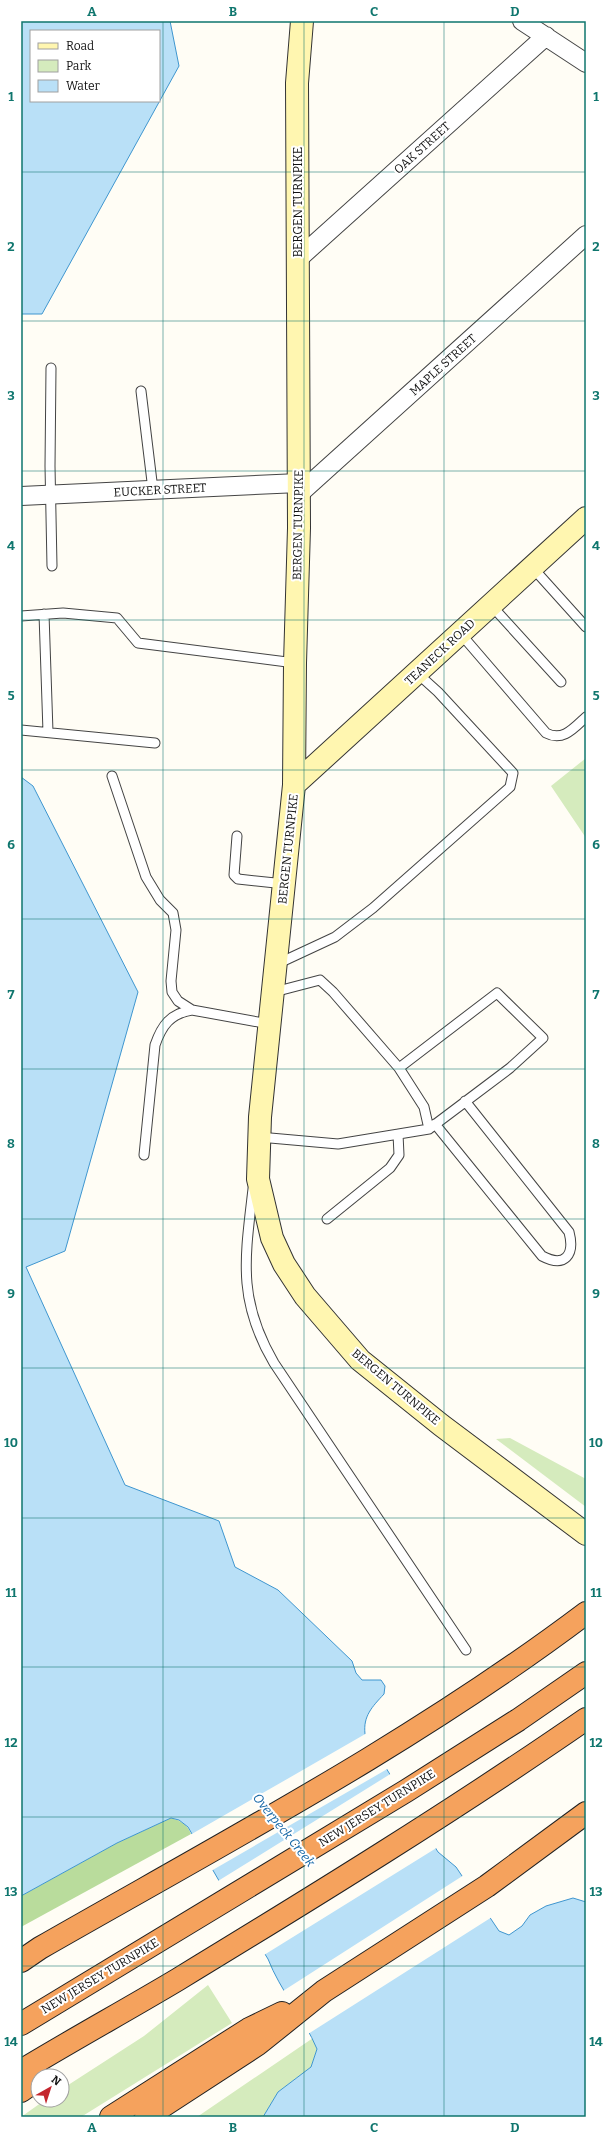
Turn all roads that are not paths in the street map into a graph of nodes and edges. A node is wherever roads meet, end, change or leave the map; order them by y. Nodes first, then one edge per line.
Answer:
1 (302, 21) edge
2 (522, 21) edge
3 (546, 36) junction
4 (586, 62) edge
5 (586, 235) edge
6 (298, 259) junction
7 (51, 368) dead end
8 (141, 391) dead end
9 (299, 489) junction
10 (153, 490) junction
11 (50, 495) junction
12 (21, 496) edge
13 (586, 518) edge
14 (52, 566) dead end
15 (532, 567) junction
16 (491, 605) junction
17 (44, 614) junction
18 (21, 616) edge
19 (586, 627) edge
20 (460, 633) junction
21 (295, 663) junction
22 (417, 673) junction
23 (561, 682) dead end
24 (586, 717) edge
25 (21, 730) edge
26 (48, 732) junction
27 (155, 743) dead end
28 (112, 776) dead end
29 (294, 785) junction
30 (237, 836) dead end
31 (285, 884) junction
32 (277, 964) junction
33 (274, 992) junction
34 (192, 1010) junction
35 (271, 1024) junction
36 (399, 1068) junction
37 (465, 1102) junction
38 (432, 1126) junction
39 (398, 1134) junction
40 (258, 1143) junction
41 (144, 1155) dead end
42 (327, 1219) dead end
43 (586, 1534) edge
44 (586, 1613) edge
45 (466, 1650) dead end
46 (586, 1673) edge
47 (586, 1720) edge
48 (586, 1813) edge
49 (30, 1952) edge
50 (21, 1961) edge
51 (175, 1980) junction
52 (288, 2014) junction
53 (21, 2024) edge
54 (54, 2068) edge
55 (21, 2071) edge
56 (30, 2085) edge
57 (21, 2091) edge
58 (111, 2117) edge
59 (146, 2117) edge

1 - 6 main road, BERGEN TURNPIKE
2 - 3 street
3 - 4 street
3 - 6 street, OAK STREET
5 - 9 street, MAPLE STREET
6 - 9 main road, BERGEN TURNPIKE
7 - 11 lane
8 - 10 lane
9 - 10 street, EUCKER STREET
9 - 21 main road, BERGEN TURNPIKE
10 - 11 street, EUCKER STREET
11 - 12 street, EUCKER STREET
11 - 14 lane
13 - 15 main road, TEANECK ROAD
15 - 16 main road, TEANECK ROAD
15 - 19 lane
16 - 20 main road, TEANECK ROAD
16 - 23 lane
17 - 18 lane
17 - 21 lane
17 - 26 lane
20 - 22 main road, TEANECK ROAD
20 - 24 lane
21 - 29 main road, BERGEN TURNPIKE
22 - 29 main road, TEANECK ROAD
22 - 32 lane
25 - 26 lane
26 - 27 lane
28 - 34 lane
29 - 31 main road, BERGEN TURNPIKE
30 - 31 lane
31 - 32 main road, BERGEN TURNPIKE
32 - 33 main road, BERGEN TURNPIKE
33 - 35 main road, BERGEN TURNPIKE
33 - 36 lane
34 - 35 lane
34 - 41 lane
35 - 40 main road, BERGEN TURNPIKE
36 - 37 lane
36 - 38 lane
37 - 38 lane
37 - 38 lane
38 - 39 lane
39 - 40 lane
39 - 42 lane
40 - 43 main road, BERGEN TURNPIKE
40 - 45 lane
44 - 49 highway
46 - 53 highway, NEW JERSEY TURNPIKE
47 - 51 highway
48 - 52 highway
49 - 50 highway
51 - 54 highway
51 - 55 highway
52 - 58 highway
52 - 59 highway
56 - 57 highway

